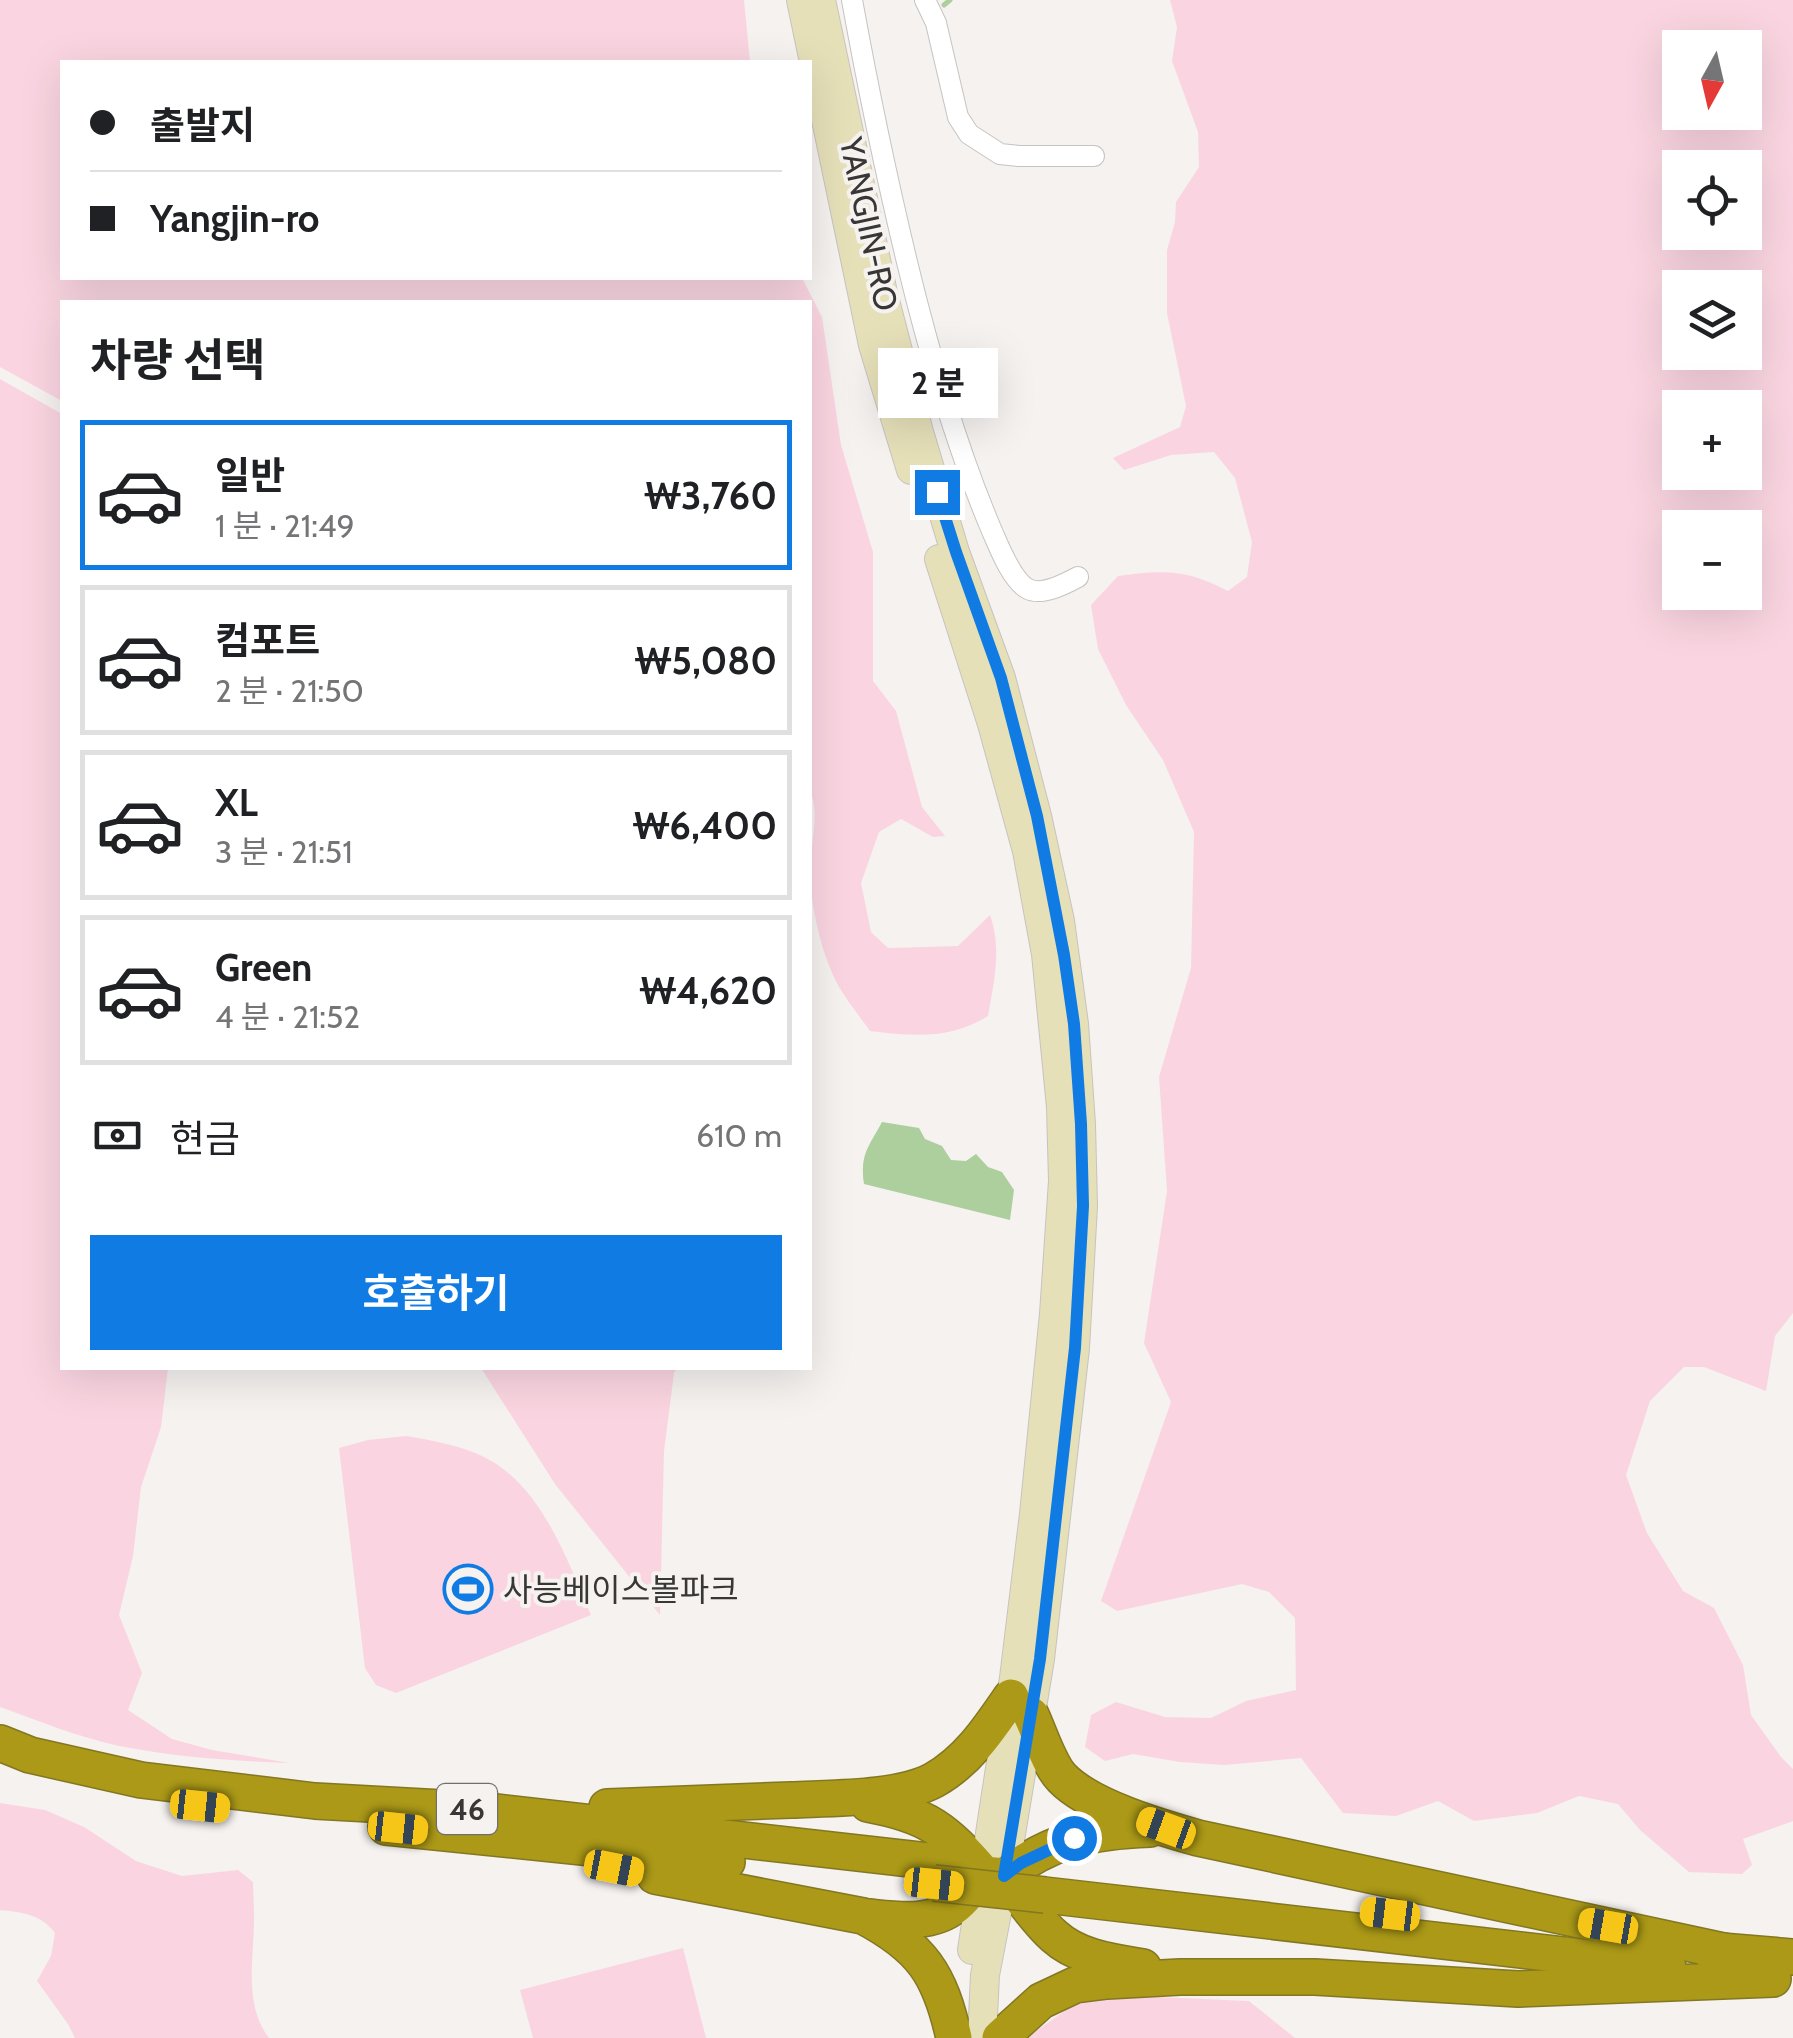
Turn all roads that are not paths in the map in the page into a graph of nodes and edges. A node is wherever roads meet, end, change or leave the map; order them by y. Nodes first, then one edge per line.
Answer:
1 (801, 0) edge
2 (821, 0) edge
3 (852, 0) edge
4 (925, 0) edge
5 (1094, 156) dead end
6 (1078, 577) dead end
7 (1021, 1706) junction
8 (0, 1743) edge
9 (0, 1768) edge
10 (836, 1798) junction
11 (478, 1824) junction
12 (1166, 1828) junction
13 (994, 1875) junction
14 (1046, 1884) junction
15 (864, 1916) junction
16 (1733, 1953) junction
17 (1786, 1972) edge
18 (1230, 1977) junction
19 (954, 2038) edge
20 (962, 2038) edge
21 (982, 2038) edge
22 (1000, 2038) edge

1 - 7 main road, YANGJIN-RO
2 - 7 main road, YANGJIN-RO
3 - 6 street
4 - 5 street
7 - 10 highway
7 - 12 highway
7 - 13 main road, YANGJIN-RO
8 - 11 highway, 46
9 - 11 highway, 46
10 - 11 highway
10 - 13 highway
11 - 14 highway, 46, bridge
11 - 15 highway
12 - 13 highway
12 - 16 highway
13 - 15 highway
13 - 18 highway
13 - 20 main road, YANGJIN-RO
13 - 21 main road, YANGJIN-RO
14 - 16 highway, 46
14 - 17 highway, 46
15 - 19 highway
16 - 17 highway, 46
17 - 18 highway
18 - 22 highway

